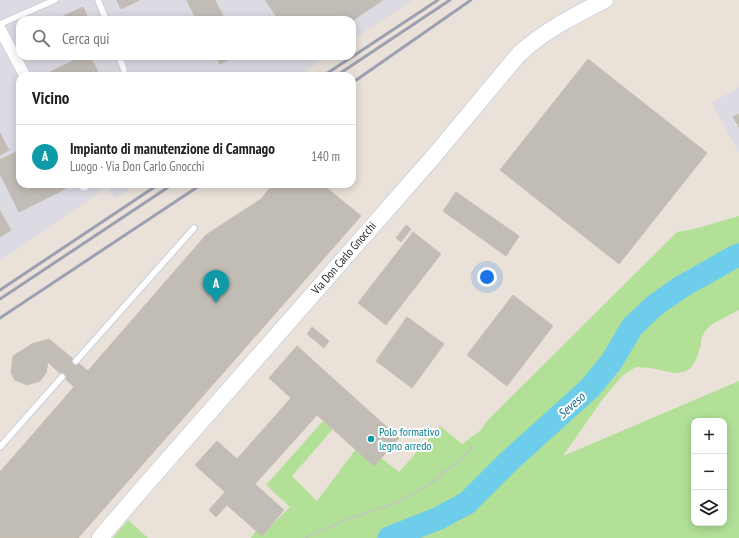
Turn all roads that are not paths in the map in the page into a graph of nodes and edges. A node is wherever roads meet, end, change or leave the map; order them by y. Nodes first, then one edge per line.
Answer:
1 (55, 0) edge
2 (98, 0) edge
3 (605, 0) edge
4 (18, 16) edge
5 (104, 16) edge
6 (16, 17) edge
7 (0, 24) edge
8 (0, 29) edge
9 (16, 59) edge
10 (16, 60) edge
11 (120, 60) edge
12 (124, 70) dead end
13 (23, 72) edge
14 (194, 228) dead end
15 (76, 361) dead end
16 (62, 377) dead end
17 (0, 447) edge
18 (100, 538) edge

1 - 4 lane
2 - 5 lane
3 - 18 street, Via Don Carlo Gnocchi
6 - 7 lane
8 - 9 street
10 - 13 street
11 - 12 lane
14 - 15 lane
16 - 17 lane

